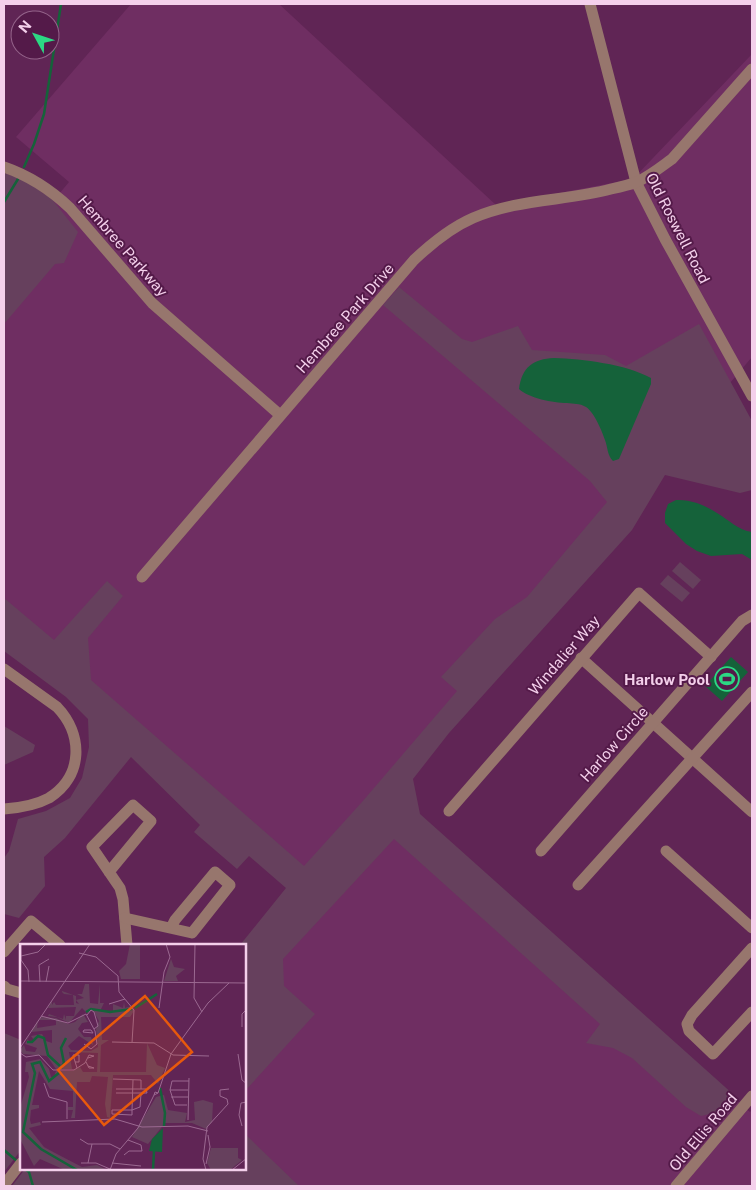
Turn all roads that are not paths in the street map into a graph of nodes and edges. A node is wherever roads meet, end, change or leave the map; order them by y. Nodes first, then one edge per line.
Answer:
1 (590, 4) edge
2 (752, 69) edge
3 (4, 167) edge
4 (636, 182) junction
5 (752, 396) edge
6 (280, 415) junction
7 (142, 576) dead end
8 (752, 615) edge
9 (711, 657) junction
10 (581, 658) junction
11 (4, 670) edge
12 (752, 694) edge
13 (653, 723) junction
14 (692, 758) junction
15 (4, 809) edge
16 (449, 811) dead end
17 (752, 812) edge
18 (666, 850) dead end
19 (541, 851) dead end
20 (109, 872) junction
21 (578, 885) dead end
22 (126, 918) junction
23 (171, 928) junction
24 (752, 928) edge
25 (59, 944) edge
26 (127, 944) edge
27 (752, 948) edge
28 (4, 952) edge
29 (4, 986) edge
30 (20, 993) edge
31 (752, 1012) edge
32 (752, 1096) edge
33 (20, 1164) edge
34 (4, 1185) edge
35 (676, 1186) edge

1 - 4 street, Old Roswell Road
2 - 4 street, Hembree Park Drive
3 - 6 street, Hembree Parkway
4 - 5 street, Old Roswell Road
4 - 6 street, Hembree Park Drive
6 - 7 street, Hembree Park Drive
8 - 9 street, Harlow Circle
9 - 10 street, Windalier Way
9 - 13 street, Harlow Circle
10 - 13 street
10 - 16 street, Windalier Way
11 - 15 street
12 - 14 street
13 - 14 street
13 - 19 street, Harlow Circle
14 - 17 street
14 - 21 street
18 - 24 street
20 - 20 street
20 - 22 street
22 - 23 street
22 - 26 street
23 - 23 street
25 - 28 street
27 - 31 street
29 - 30 street
32 - 35 street, Old Ellis Road
33 - 34 street

